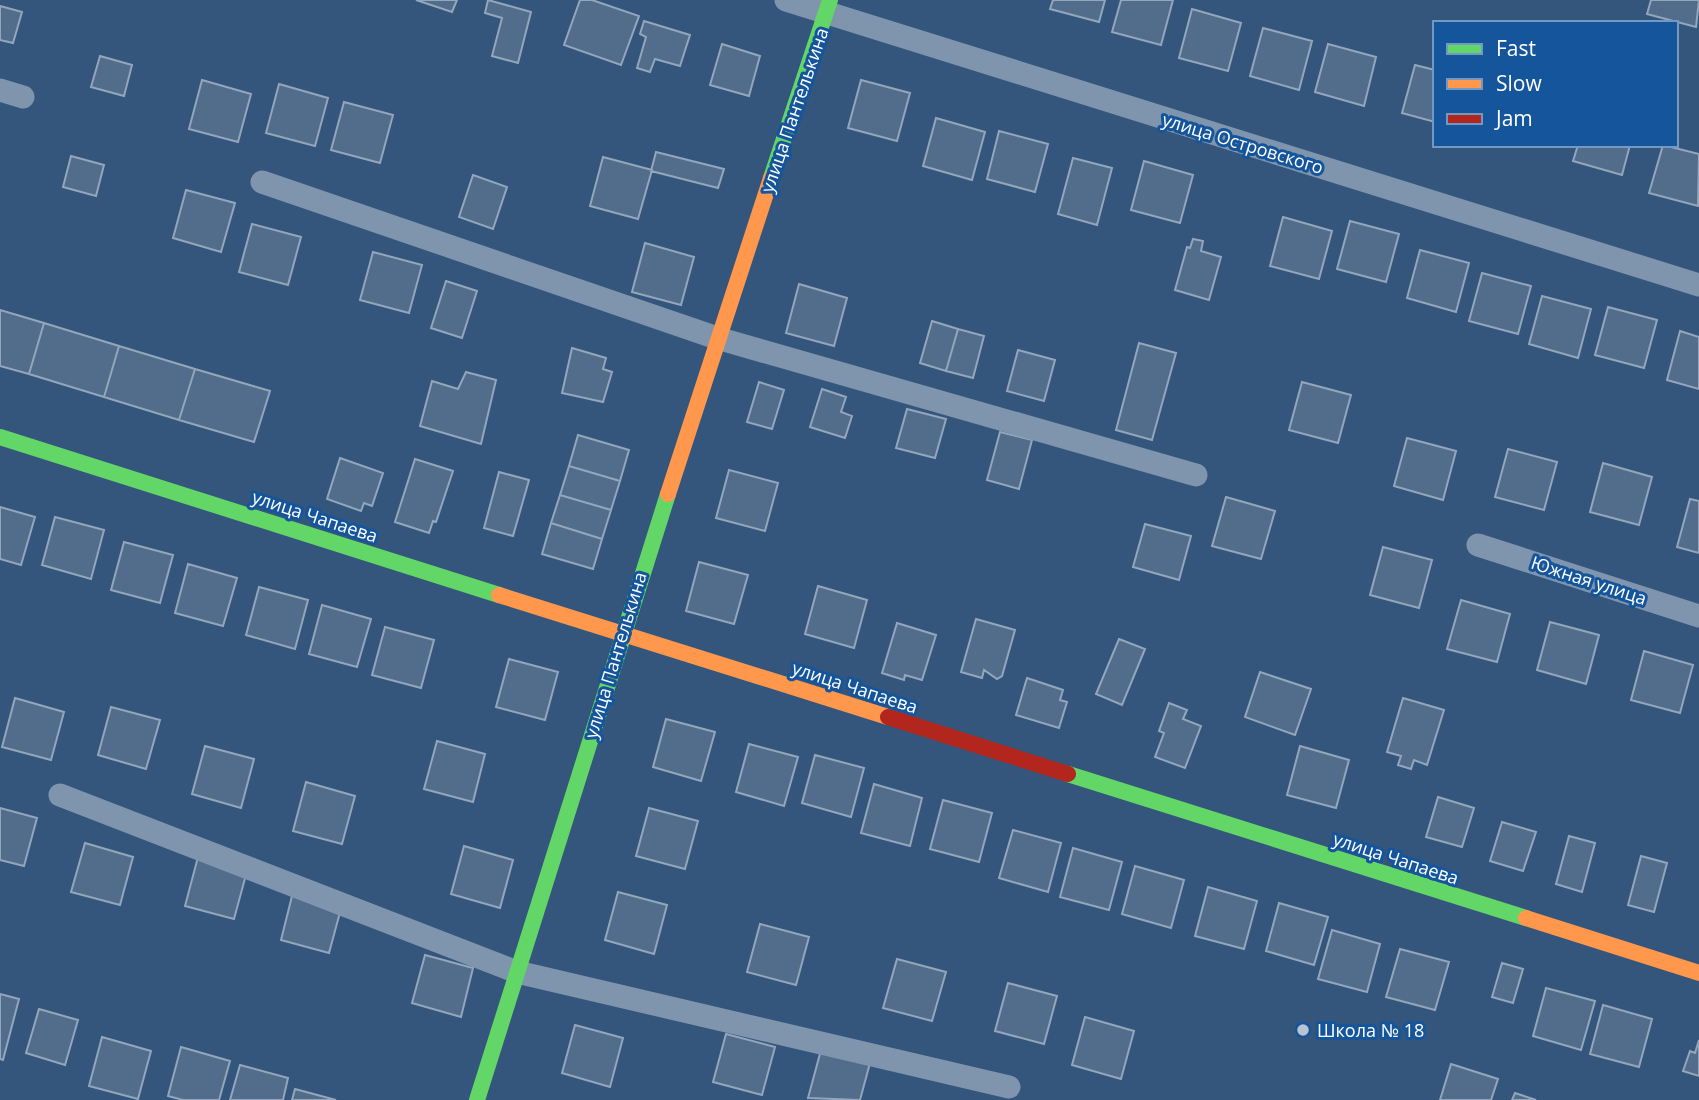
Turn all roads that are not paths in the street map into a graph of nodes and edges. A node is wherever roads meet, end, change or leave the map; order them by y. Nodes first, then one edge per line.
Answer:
1 (786, 0) edge
2 (828, 6) edge
3 (0, 90) edge
4 (23, 97) dead end
5 (262, 182) dead end
6 (1699, 285) edge
7 (717, 338) junction
8 (0, 437) edge
9 (1196, 475) dead end
10 (1478, 545) dead end
11 (1699, 616) edge
12 (622, 633) junction
13 (61, 795) dead end
14 (517, 972) junction
15 (1699, 973) edge
16 (1009, 1087) dead end
17 (477, 1100) edge

1 - 2 street, улица Островского
2 - 6 street, улица Островского
2 - 7 street, улица Пантелькина
3 - 4 street
5 - 7 street
7 - 9 street
7 - 12 street, улица Пантелькина
8 - 12 street, улица Чапаева
10 - 11 street, Южная улица
12 - 14 street, улица Пантелькина
12 - 15 street, улица Чапаева
13 - 14 street
14 - 16 street
14 - 17 street, улица Пантелькина

